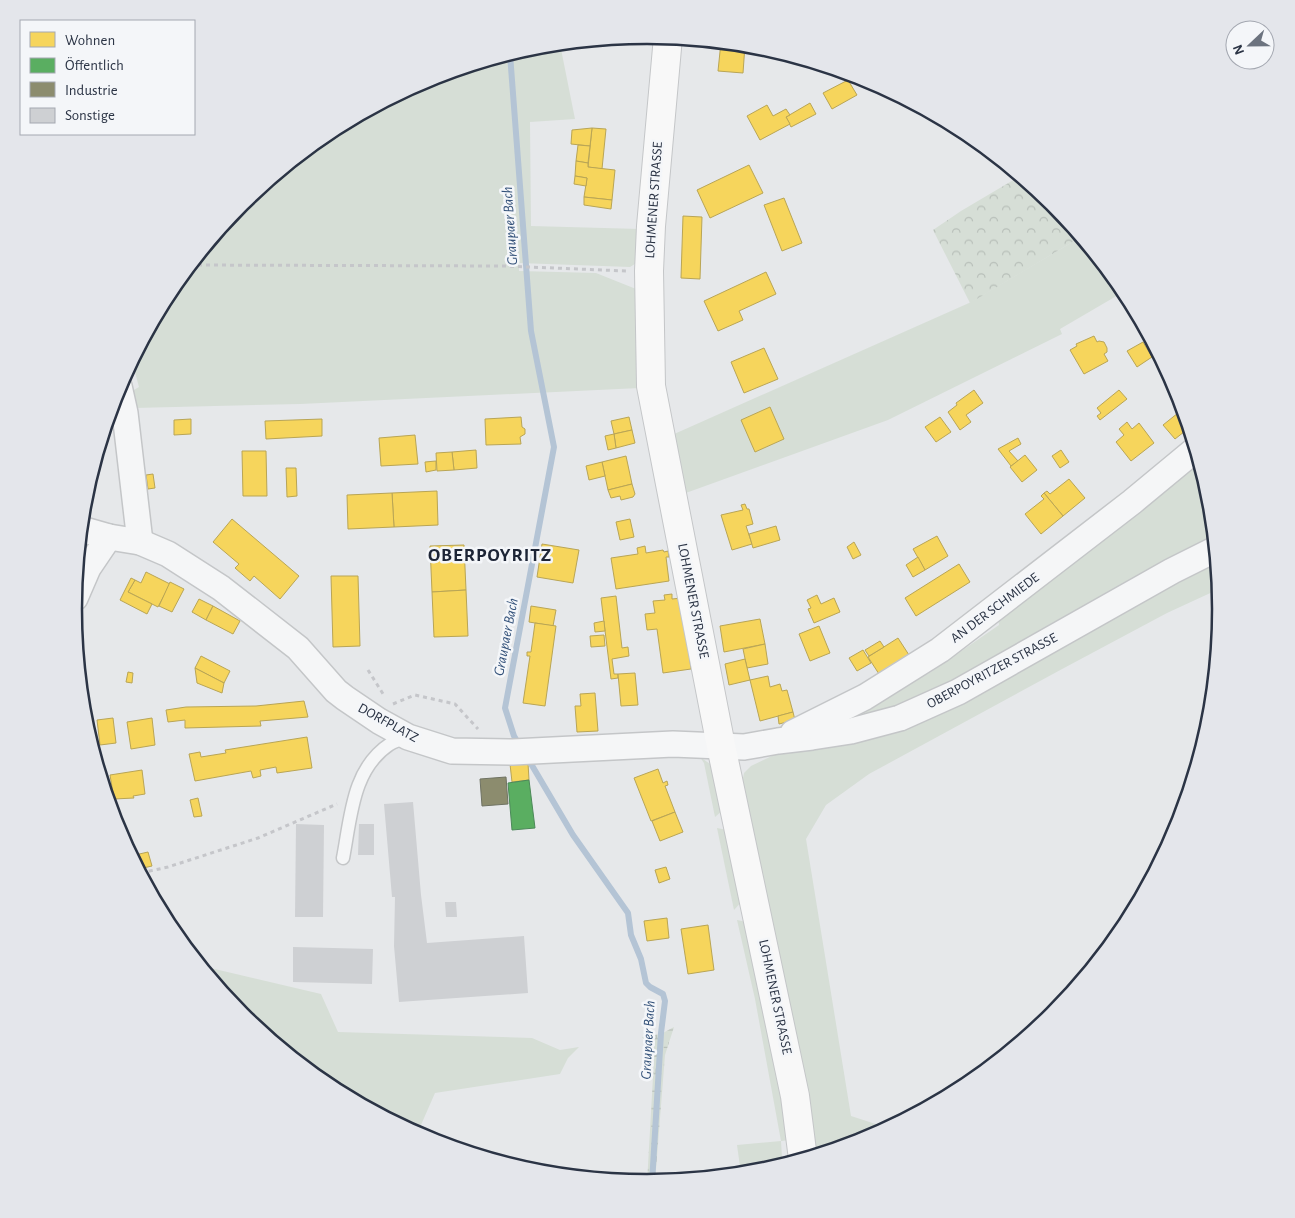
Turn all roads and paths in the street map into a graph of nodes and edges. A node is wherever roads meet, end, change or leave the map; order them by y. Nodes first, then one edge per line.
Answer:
1 (667, 45) edge
2 (198, 266) edge
3 (634, 271) dead end
4 (122, 400) edge
5 (1190, 454) edge
6 (88, 532) edge
7 (109, 537) junction
8 (140, 542) junction
9 (1210, 552) edge
10 (83, 579) edge
11 (379, 721) junction
12 (408, 736) junction
13 (778, 741) junction
14 (722, 746) junction
15 (515, 752) junction
16 (355, 794) junction
17 (343, 858) dead end
18 (147, 871) edge
19 (802, 1152) edge

1 - 14 main road, LOHMENER STRASSE
2 - 3 path
4 - 8 street
5 - 13 street, AN DER SCHMIEDE
6 - 7 street, DORFPLATZ
7 - 8 street, DORFPLATZ
7 - 10 street
8 - 11 street, DORFPLATZ
9 - 13 street, OBERPOYRITZER STRASSE
11 - 12 street, DORFPLATZ
11 - 15 path
12 - 15 street, DORFPLATZ
12 - 16 lane
13 - 14 street, OBERPOYRITZER STRASSE
14 - 15 street, DORFPLATZ
14 - 19 main road, LOHMENER STRASSE
16 - 17 lane
16 - 18 path

